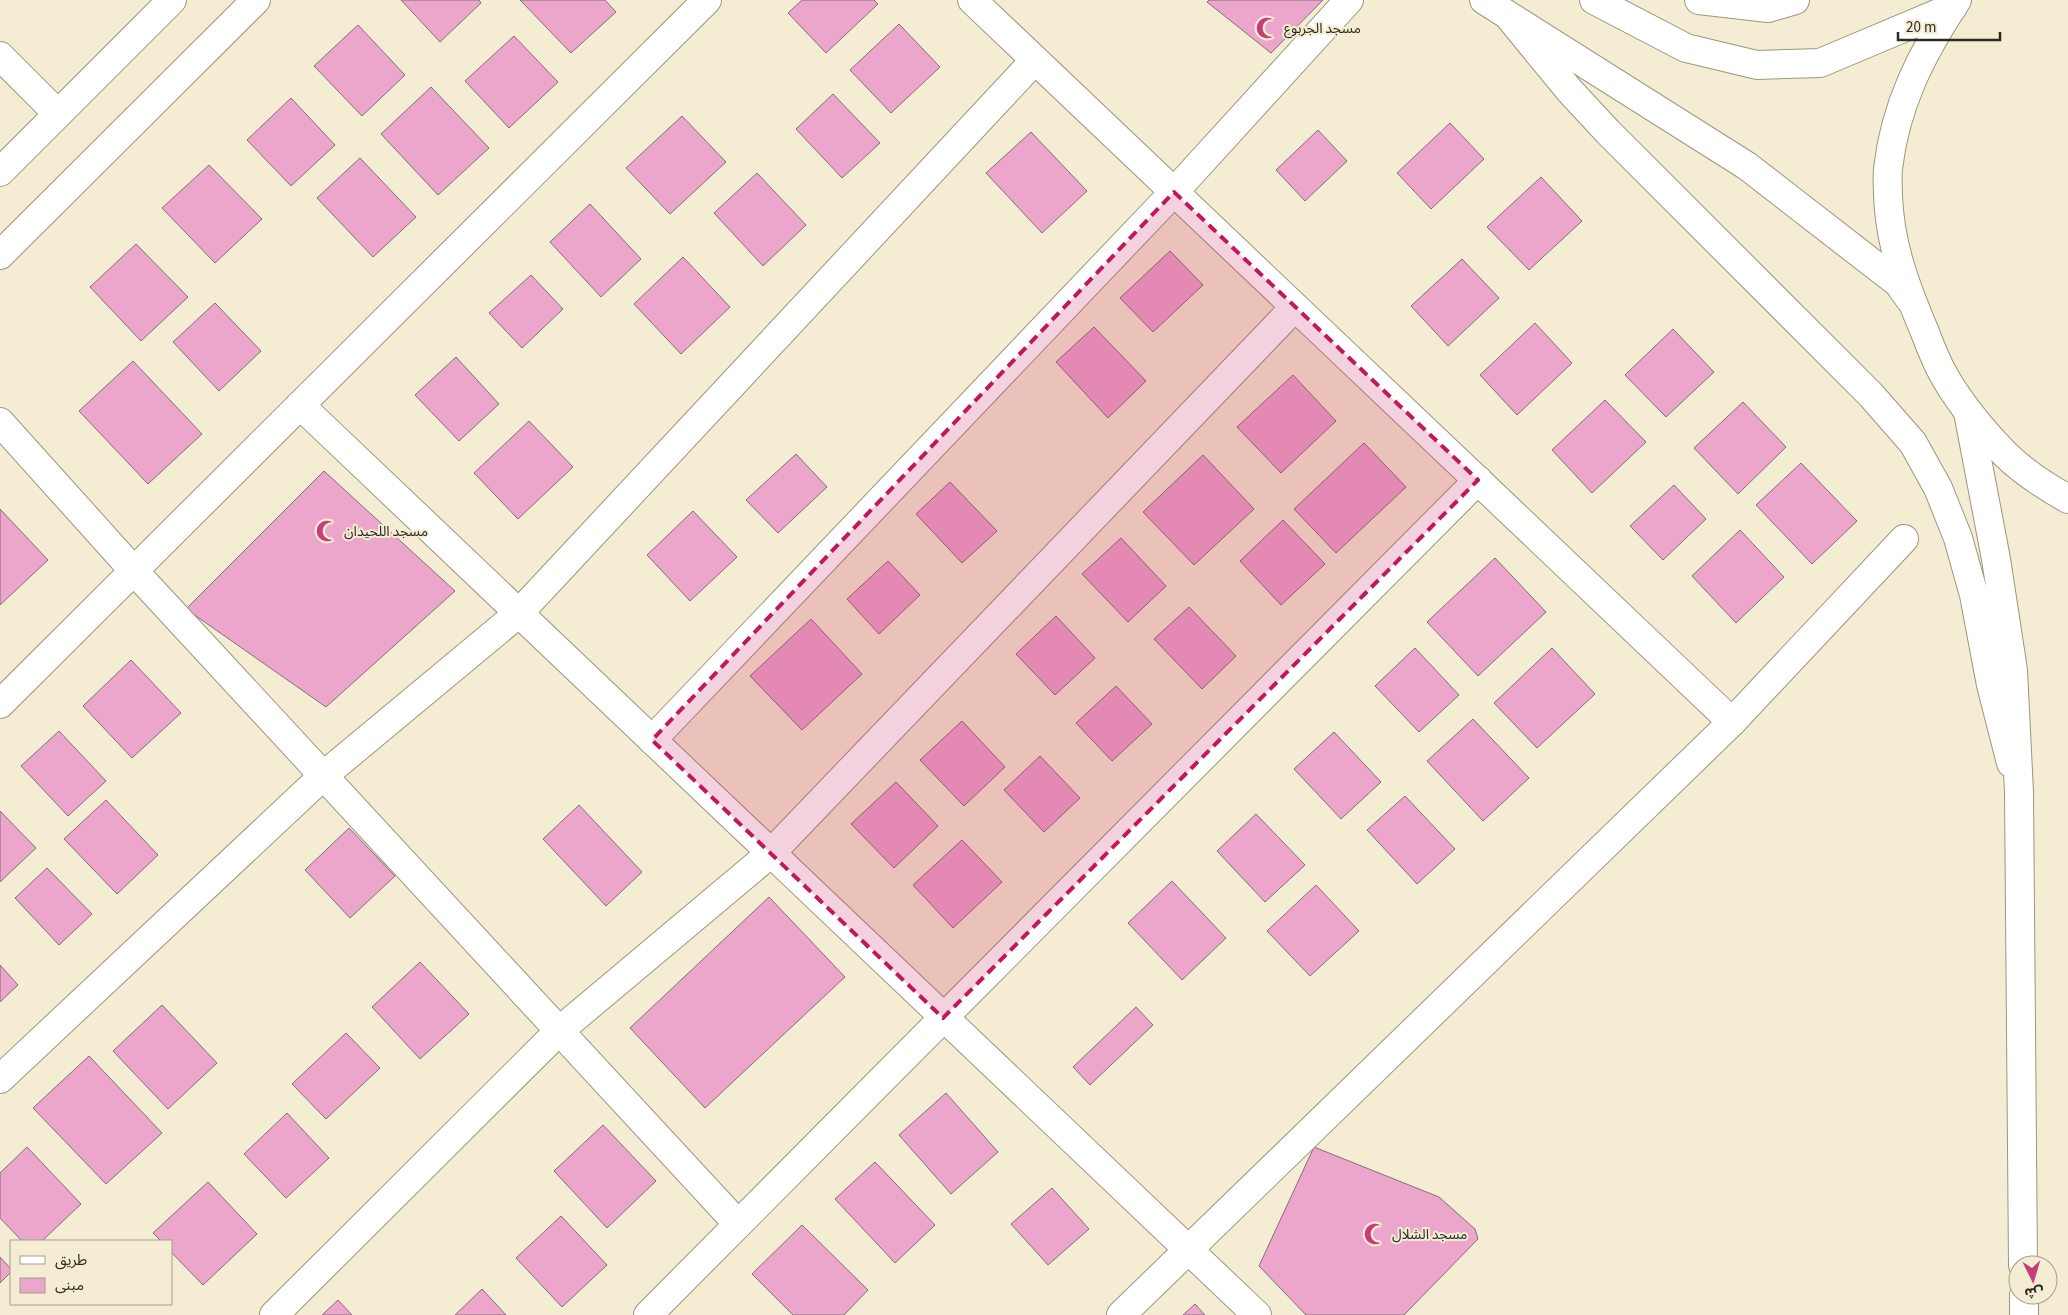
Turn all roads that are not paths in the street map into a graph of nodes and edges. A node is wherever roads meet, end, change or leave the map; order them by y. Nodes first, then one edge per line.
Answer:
1 (172, 0) edge
2 (256, 0) edge
3 (706, 0) edge
4 (972, 0) edge
5 (1349, 0) edge
6 (1484, 0) edge
7 (1594, 0) edge
8 (1699, 0) edge
9 (1795, 0) edge
10 (1955, 4) edge
11 (1508, 15) junction
12 (0, 56) edge
13 (1035, 60) junction
14 (58, 114) junction
15 (0, 172) edge
16 (1174, 192) junction
17 (0, 255) edge
18 (1912, 301) junction
19 (1295, 307) junction
20 (300, 405) junction
21 (1968, 412) junction
22 (0, 422) edge
23 (1478, 480) junction
24 (2068, 499) edge
25 (1904, 540) dead end
26 (134, 571) junction
27 (519, 613) junction
28 (0, 704) edge
29 (1732, 722) junction
30 (652, 740) junction
31 (323, 776) junction
32 (2019, 792) junction
33 (771, 853) junction
34 (943, 1018) junction
35 (559, 1031) junction
36 (0, 1078) edge
37 (738, 1224) junction
38 (1187, 1250) junction
39 (2023, 1255) edge
40 (274, 1315) edge
41 (648, 1315) edge
42 (1121, 1315) edge
43 (1257, 1315) edge

1 - 14 street
2 - 17 street
3 - 20 street
4 - 13 street
5 - 16 street
6 - 11 street
7 - 10 street
8 - 9 street
10 - 18 street
11 - 18 street
11 - 32 street
12 - 14 street
13 - 16 street
13 - 27 street
14 - 15 street
16 - 19 street
16 - 30 street
18 - 21 street
19 - 23 street
19 - 33 street
20 - 26 street
20 - 27 street
21 - 24 street
21 - 32 street
22 - 26 street
23 - 29 street
23 - 34 street
25 - 29 street
26 - 28 street
26 - 31 street
27 - 30 street
27 - 31 street
29 - 38 street
30 - 33 street
31 - 35 street
31 - 36 street
32 - 39 street
33 - 34 street
33 - 35 street
34 - 37 street
34 - 38 street
35 - 37 street
35 - 40 street
37 - 41 street
38 - 42 street
38 - 43 street

